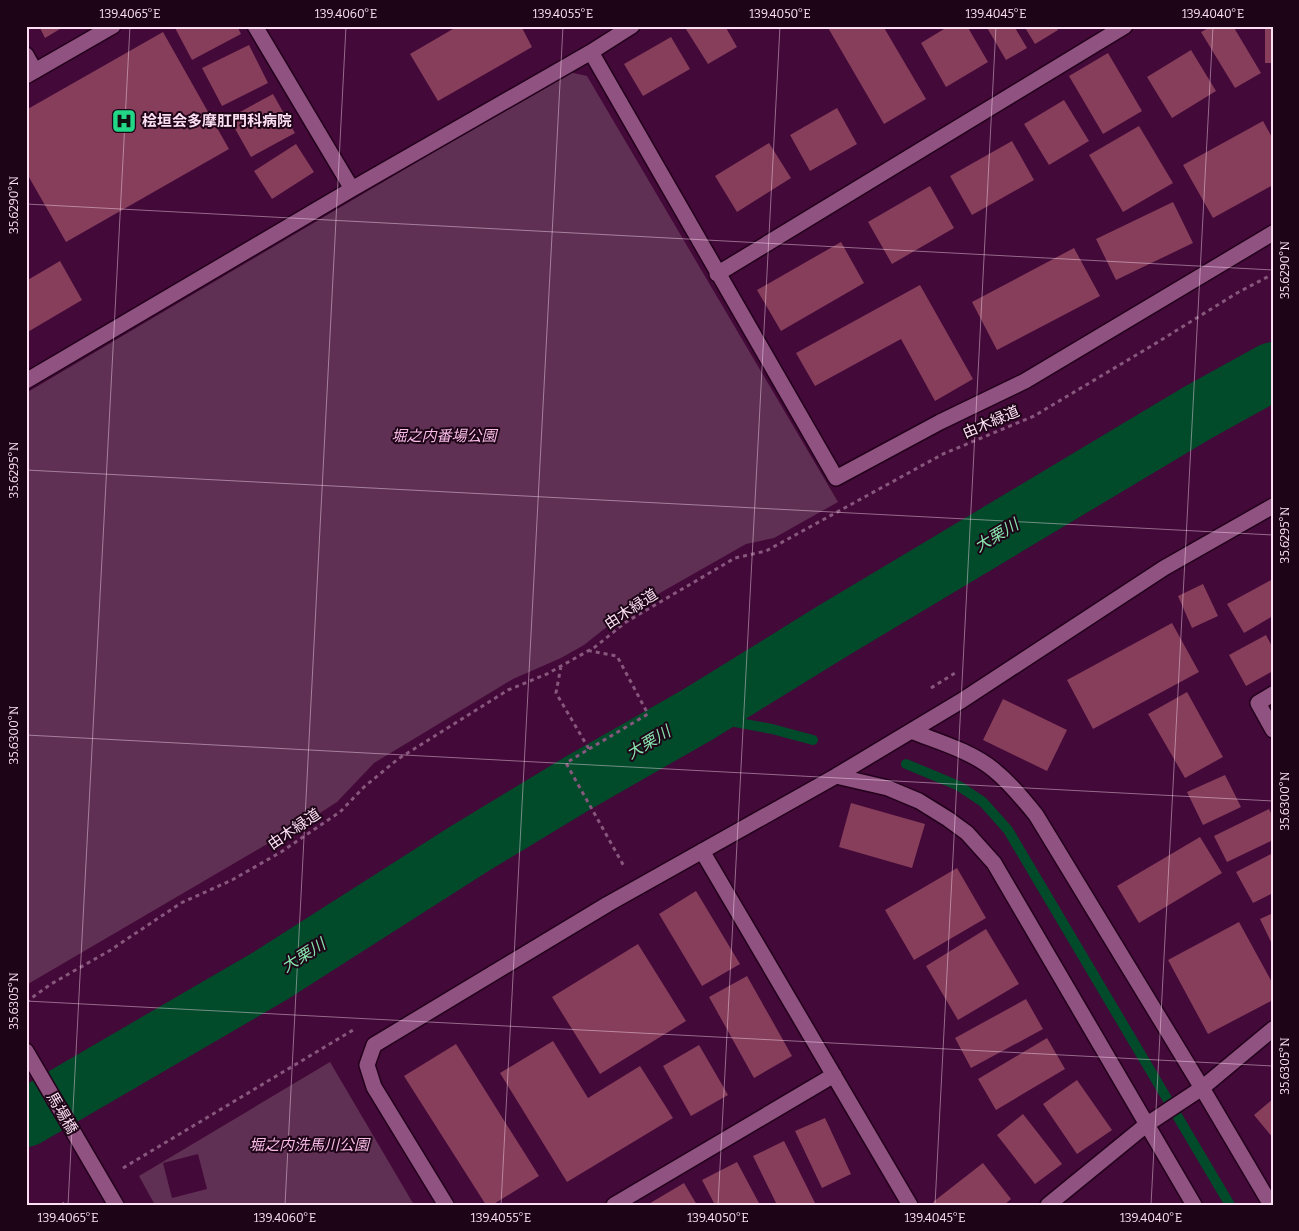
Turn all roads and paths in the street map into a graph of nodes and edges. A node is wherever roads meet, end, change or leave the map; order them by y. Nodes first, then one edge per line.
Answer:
1 (113, 26) edge
2 (256, 26) edge
3 (632, 26) edge
4 (1125, 26) edge
5 (591, 52) junction
6 (26, 55) edge
7 (30, 74) edge
8 (352, 189) junction
9 (1273, 233) edge
10 (717, 274) junction
11 (1273, 274) edge
12 (26, 381) edge
13 (1273, 506) edge
14 (589, 651) junction
15 (561, 666) junction
16 (1273, 694) edge
17 (1273, 730) edge
18 (911, 731) junction
19 (589, 749) junction
20 (836, 776) junction
21 (702, 851) junction
22 (626, 868) dead end
23 (26, 1002) edge
24 (1273, 1029) edge
25 (26, 1052) edge
26 (834, 1075) junction
27 (1202, 1088) junction
28 (1146, 1125) junction
29 (68, 1201) dead end
30 (111, 1203) edge
31 (61, 1205) edge
32 (446, 1205) edge
33 (614, 1205) edge
34 (910, 1205) edge
35 (1048, 1205) edge
36 (1194, 1205) edge
37 (1271, 1205) edge

1 - 7 street
2 - 8 street
3 - 5 street
4 - 10 street
5 - 8 street
5 - 10 street
6 - 7 street
8 - 12 street
9 - 10 street
11 - 14 path, 由木緑道
13 - 18 street
14 - 15 path, 由木緑道
14 - 19 path
15 - 19 path
15 - 23 path, 由木緑道
16 - 17 street
18 - 20 street
18 - 27 street
19 - 22 path
20 - 21 street
20 - 28 street
21 - 26 street
21 - 32 street
24 - 27 street
25 - 30 street, 馬場橋
26 - 33 street
26 - 34 street
27 - 28 street
27 - 37 street
28 - 35 street
28 - 36 street
29 - 31 path

